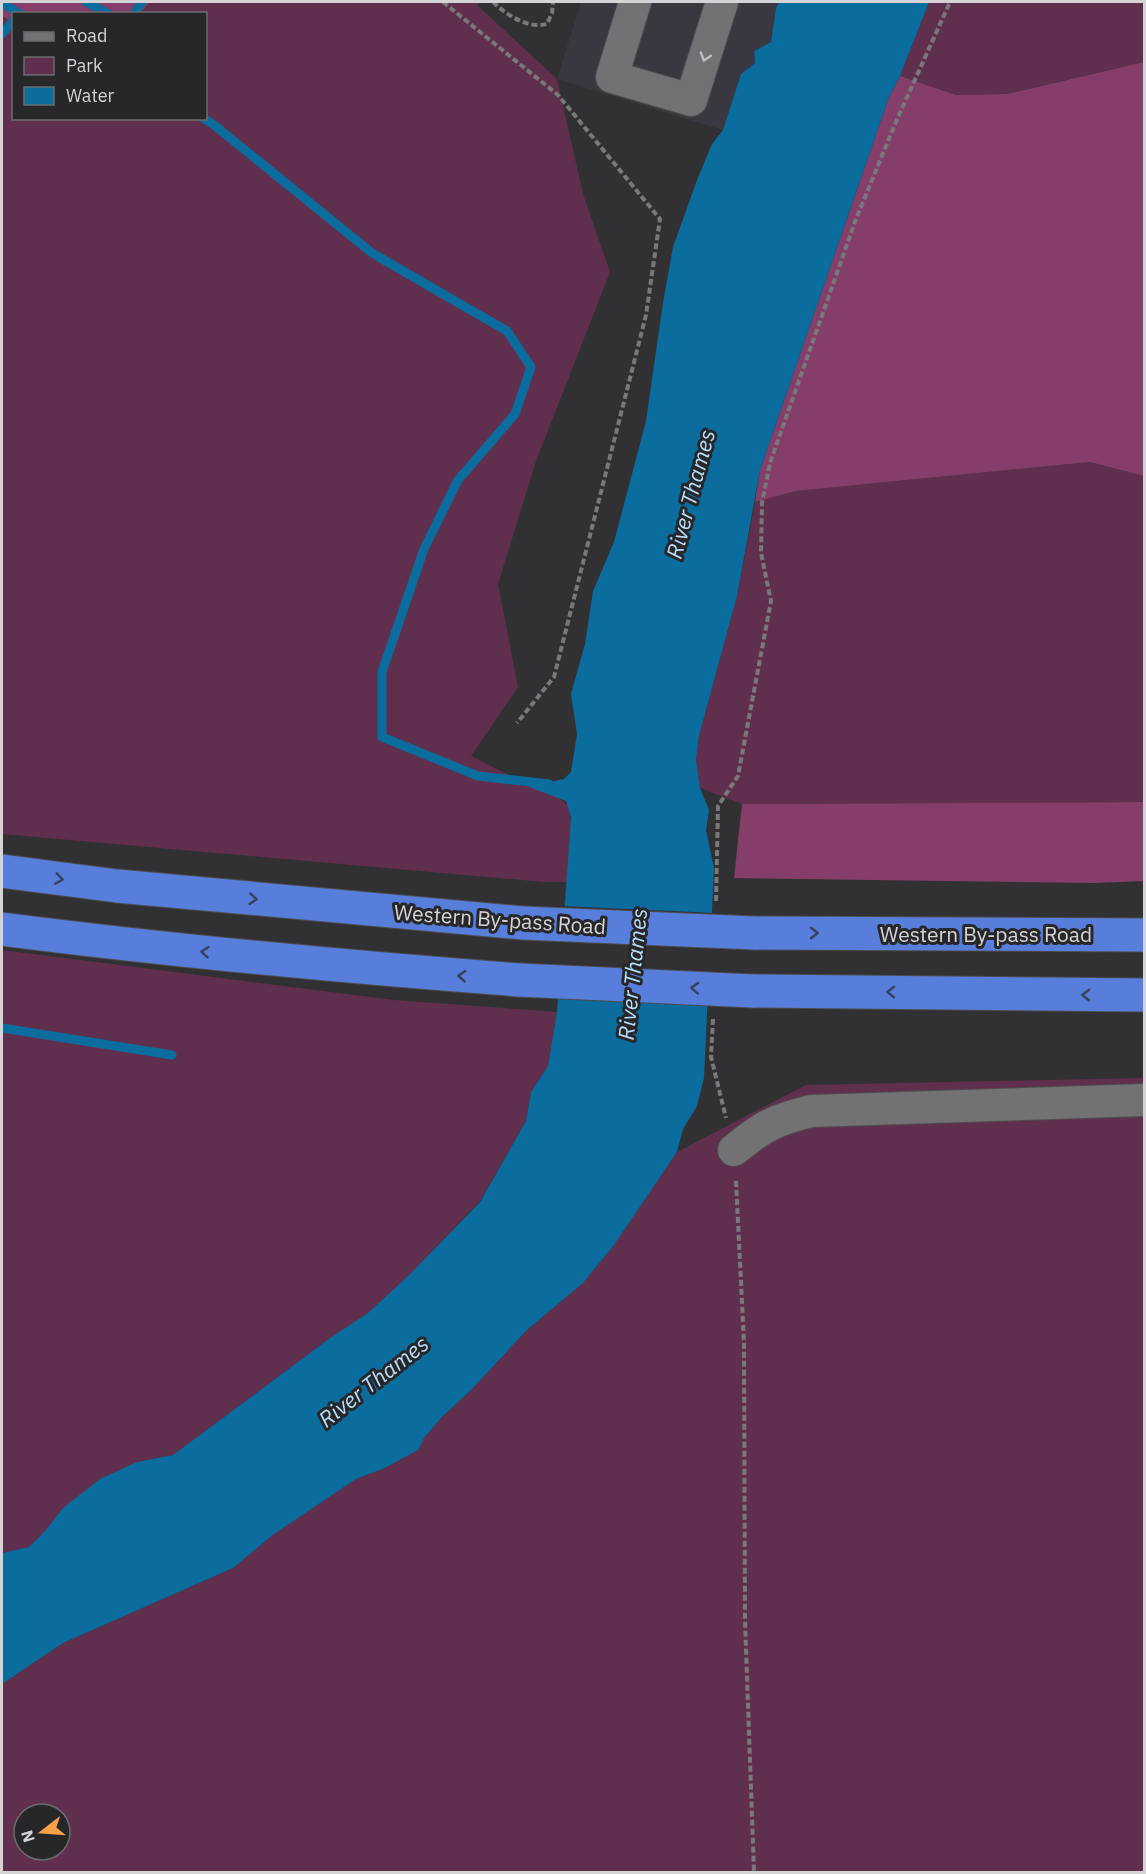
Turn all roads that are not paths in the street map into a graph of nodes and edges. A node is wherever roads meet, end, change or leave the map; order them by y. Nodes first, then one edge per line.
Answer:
1 (635, 2) edge
2 (722, 2) edge
3 (2, 871) edge
4 (2, 930) edge
5 (1144, 935) edge
6 (1144, 995) edge
7 (1144, 1100) edge
8 (734, 1150) road end

2 -> 1 lane
3 -> 5 highway, Western By-pass Road, bridge
6 -> 4 highway, bridge
7 - 8 lane

